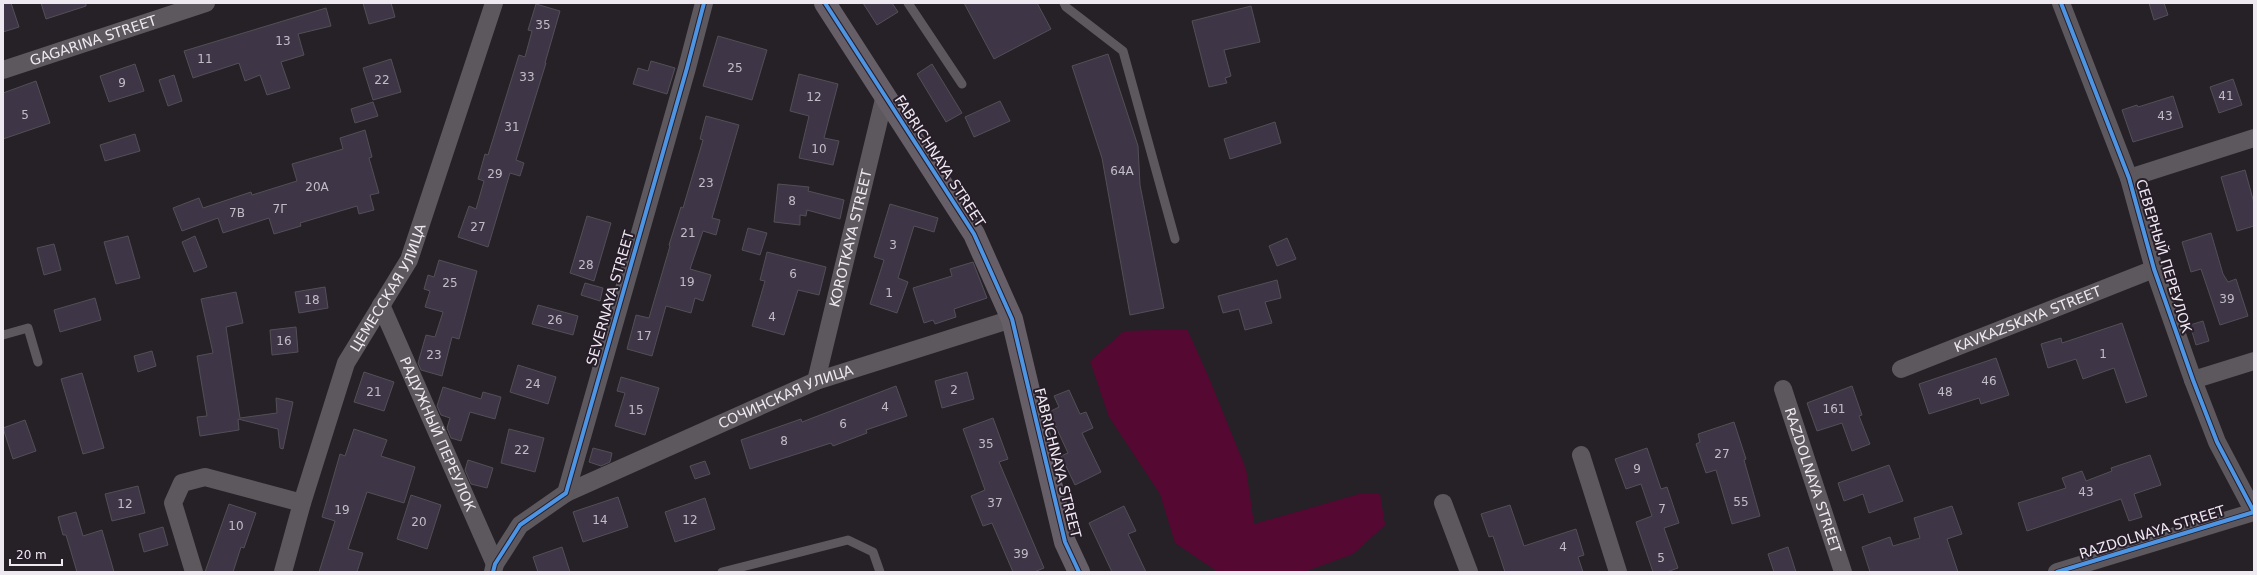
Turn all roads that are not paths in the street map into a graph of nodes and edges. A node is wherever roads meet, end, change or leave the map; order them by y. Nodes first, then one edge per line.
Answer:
1 (206, 3) edge
2 (494, 3) edge
3 (704, 3) edge
4 (825, 3) edge
5 (908, 3) edge
6 (1064, 3) edge
7 (2062, 3) edge
8 (3, 70) edge
9 (962, 84) dead end
10 (885, 95) junction
11 (2254, 138) edge
12 (2129, 178) junction
13 (1175, 238) dead end
14 (2154, 270) junction
15 (381, 305) junction
16 (1012, 319) junction
17 (3, 335) edge
18 (2254, 361) edge
19 (38, 362) dead end
20 (1901, 369) dead end
21 (2193, 380) junction
22 (816, 381) junction
23 (1783, 389) dead end
24 (1581, 455) dead end
25 (566, 493) junction
26 (302, 503) junction
27 (1443, 503) dead end
28 (2254, 512) edge
29 (494, 568) edge
30 (194, 572) edge
31 (283, 572) edge
32 (722, 572) edge
33 (880, 572) edge
34 (1079, 572) edge
35 (1469, 572) edge
36 (1618, 572) edge
37 (1843, 572) edge
38 (2057, 572) edge

1 - 8 street, GAGARINA STREET
2 - 15 street, ЦЕМЕССКАЯ УЛИЦА
3 - 25 street, SEVERNAYA STREET
4 - 10 street, FABRICHNAYA STREET
5 - 9 lane
6 - 13 lane
7 - 12 street, СЕВЕРНЫЙ ПЕРЕУЛОК
10 - 16 street, FABRICHNAYA STREET
10 - 22 street, KOROTKAYA STREET
11 - 12 street
12 - 14 street, СЕВЕРНЫЙ ПЕРЕУЛОК
14 - 20 street, KAVKAZSKAYA STREET
14 - 21 street, СЕВЕРНЫЙ ПЕРЕУЛОК
15 - 26 street, ЦЕМЕССКАЯ УЛИЦА
15 - 29 street, РАДУЖНЫЙ ПЕРЕУЛОК
16 - 22 street, СОЧИНСКАЯ УЛИЦА
16 - 34 street, FABRICHNAYA STREET
17 - 19 lane
18 - 21 street
21 - 28 street, СЕВЕРНЫЙ ПЕРЕУЛОК
22 - 25 street, СОЧИНСКАЯ УЛИЦА
23 - 37 street, RAZDOLNAYA STREET
24 - 36 street
25 - 29 street
26 - 30 street
26 - 31 street, ЦЕМЕССКАЯ УЛИЦА
27 - 35 street
28 - 38 street, RAZDOLNAYA STREET
32 - 33 lane

